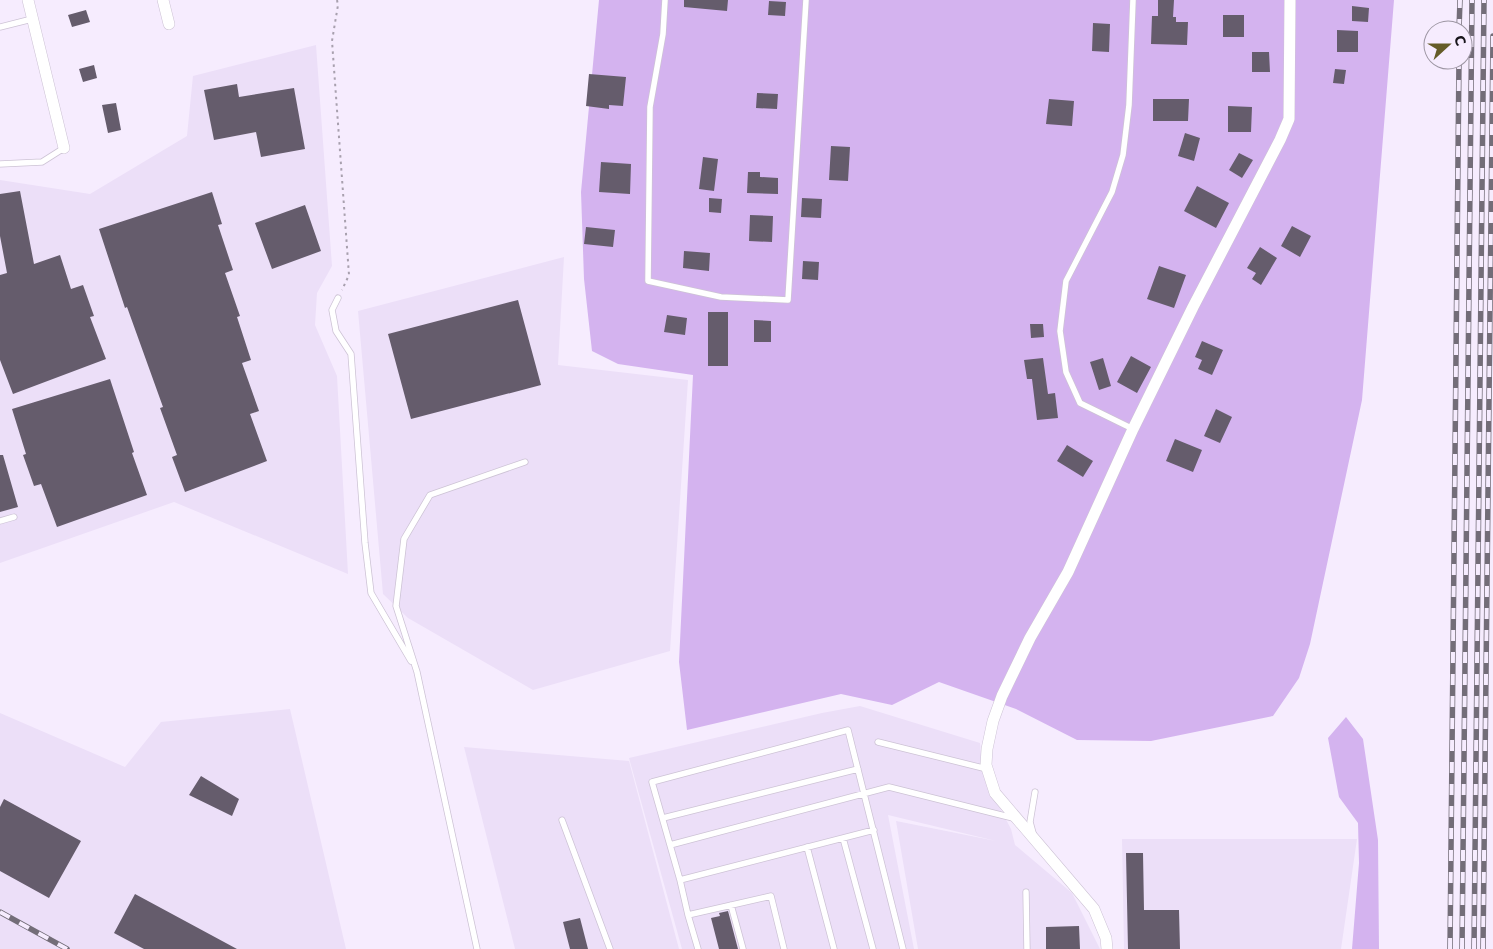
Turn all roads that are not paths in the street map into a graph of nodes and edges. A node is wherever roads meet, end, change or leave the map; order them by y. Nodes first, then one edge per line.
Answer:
1 (28, 0) edge
2 (163, 0) edge
3 (665, 0) edge
4 (806, 0) edge
5 (1133, 0) edge
6 (1290, 0) edge
7 (32, 19) junction
8 (169, 24) dead end
9 (0, 27) edge
10 (64, 148) joint
11 (0, 164) edge
12 (338, 298) road end
13 (1133, 429) junction
14 (525, 462) dead end
15 (14, 517) dead end
16 (0, 521) edge
17 (417, 672) junction
18 (878, 742) dead end
19 (858, 769) junction
20 (988, 769) junction
21 (1034, 792) dead end
22 (864, 794) junction
23 (663, 818) junction
24 (1018, 819) junction
25 (562, 820) dead end
26 (874, 830) junction
27 (843, 838) junction
28 (1034, 838) junction
29 (670, 845) junction
30 (808, 847) junction
31 (680, 880) junction
32 (1026, 892) dead end
33 (732, 905) junction
34 (688, 916) junction
35 (477, 949) edge
36 (610, 949) edge
37 (698, 949) edge
38 (743, 949) edge
39 (784, 949) edge
40 (834, 949) edge
41 (873, 949) edge
42 (903, 949) edge
43 (1027, 949) edge
44 (1107, 949) edge

1 - 7 street
2 - 8 street
3 - 4 lane
5 - 13 lane
6 - 13 street
7 - 9 lane
7 - 10 street
10 - 11 lane
12 - 17 lane
13 - 20 street
14 - 17 lane
15 - 16 lane
17 - 35 lane
18 - 20 lane
19 - 22 lane
19 - 23 lane
19 - 23 lane
20 - 24 street
21 - 28 lane
22 - 24 lane
22 - 26 lane
22 - 29 lane
23 - 29 lane
24 - 28 street
25 - 36 lane
26 - 27 lane
26 - 42 lane
27 - 30 lane
27 - 41 lane
28 - 44 street
29 - 31 lane
30 - 31 lane
30 - 40 lane
31 - 34 lane
32 - 43 lane
33 - 34 lane
33 - 38 lane
33 - 39 lane
34 - 37 lane

